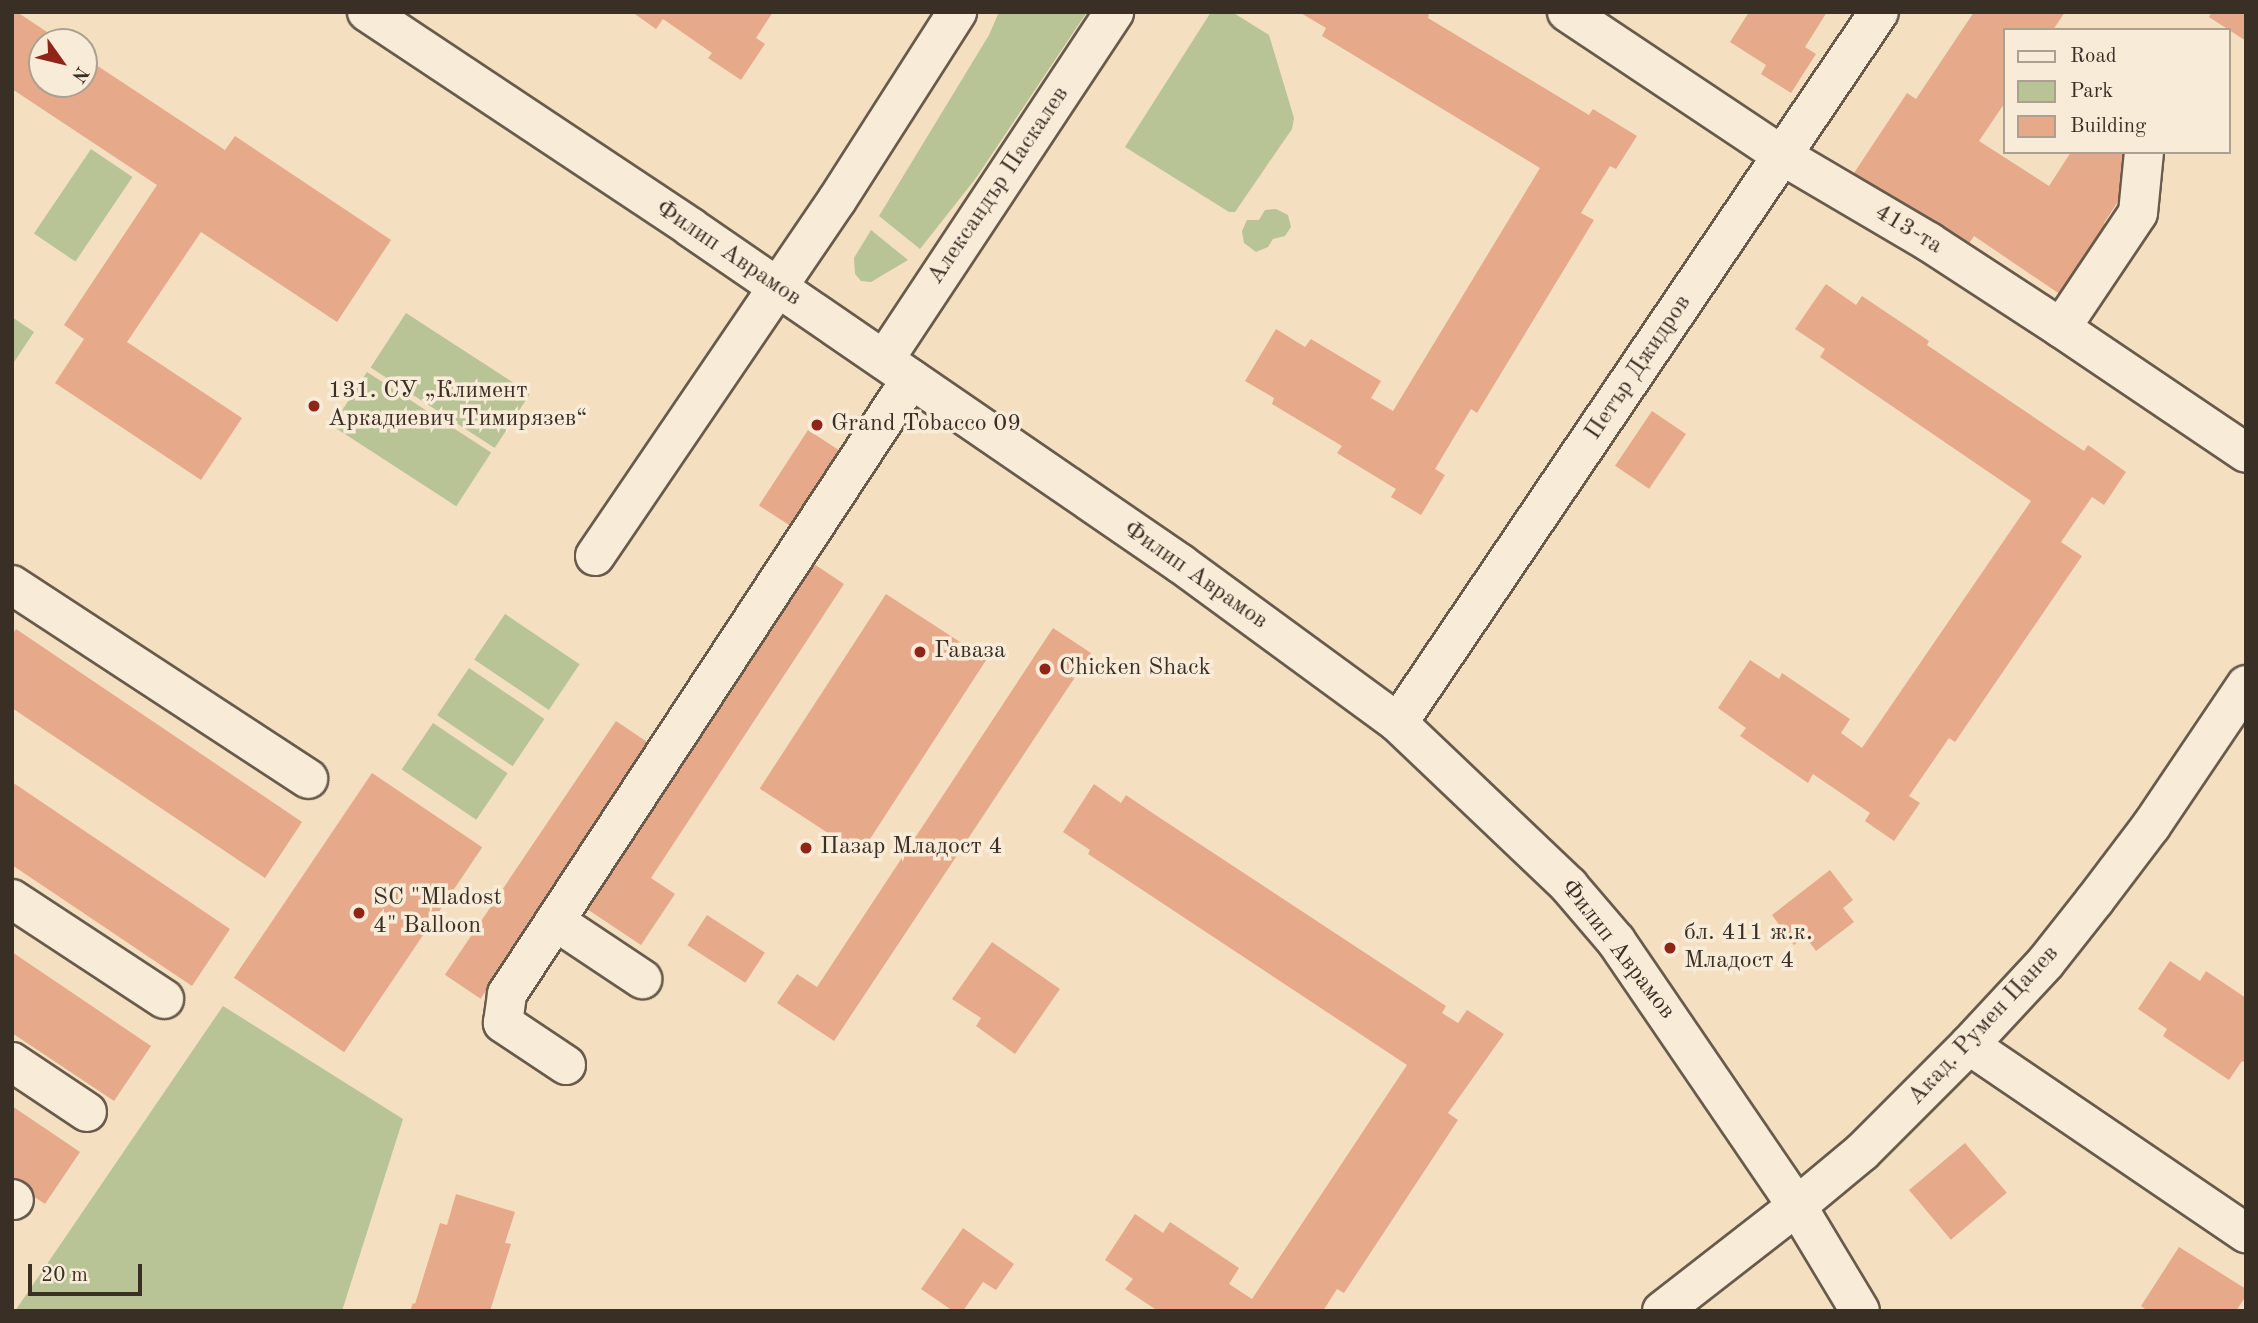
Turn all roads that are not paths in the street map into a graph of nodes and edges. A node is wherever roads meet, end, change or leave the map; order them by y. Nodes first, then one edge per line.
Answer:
1 (367, 12) edge
2 (957, 12) edge
3 (1114, 12) edge
4 (1567, 12) edge
5 (1879, 12) edge
6 (2144, 154) edge
7 (1783, 156) junction
8 (777, 287) junction
9 (2061, 328) junction
10 (897, 370) junction
11 (2246, 453) edge
12 (595, 556) dead end
13 (12, 585) edge
14 (2246, 685) edge
15 (1398, 723) junction
16 (309, 779) dead end
17 (12, 899) edge
18 (555, 921) junction
19 (642, 979) dead end
20 (164, 999) dead end
21 (1969, 1045) junction
22 (12, 1062) edge
23 (566, 1065) dead end
24 (87, 1112) dead end
25 (1797, 1206) junction
26 (2246, 1233) edge
27 (1664, 1310) edge
28 (1860, 1311) edge

1 - 8 street, Филип Аврамов
2 - 8 street
3 - 10 street, Александър Паскалев
4 - 7 street, 413-та
5 - 7 street, Петър Джидров
6 - 9 street
7 - 9 street, 413-та
7 - 15 street, Петър Джидров
8 - 10 street, Филип Аврамов
8 - 12 street
9 - 11 street, 413-та
10 - 15 street, Филип Аврамов
10 - 18 street, Александър Паскалев
13 - 16 street
14 - 21 street, Акад. Румен Цанев
15 - 25 street, Филип Аврамов
17 - 20 street
18 - 19 street
18 - 23 street, Александър Паскалев
21 - 25 street, Акад. Румен Цанев
21 - 26 street
22 - 24 street
25 - 27 street, Акад. Румен Цанев
25 - 28 street, Филип Аврамов

